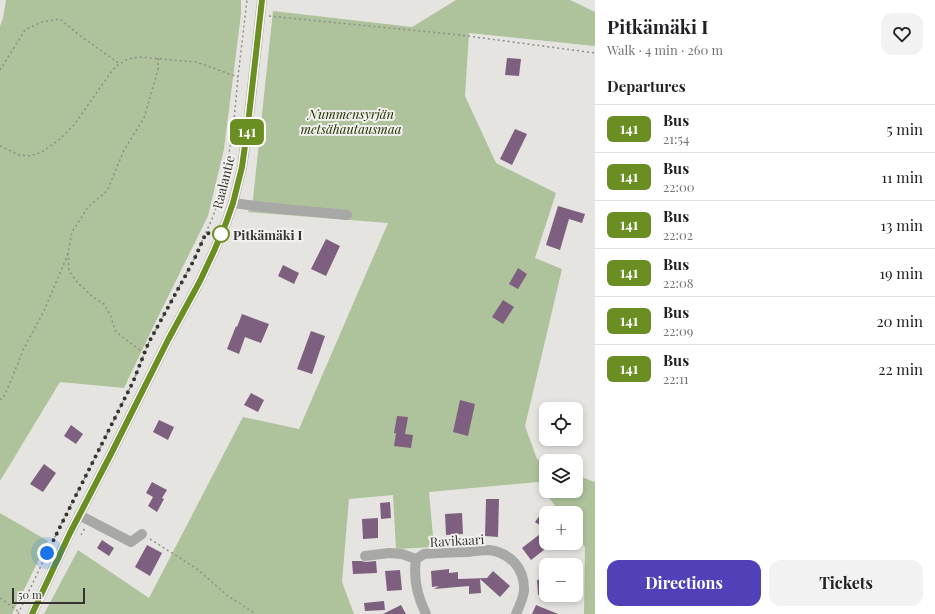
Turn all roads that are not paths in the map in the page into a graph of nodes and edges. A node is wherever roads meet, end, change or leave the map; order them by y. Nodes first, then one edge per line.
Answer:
1 (262, 0) edge
2 (233, 203) junction
3 (347, 215) dead end
4 (79, 515) junction
5 (142, 534) road end
6 (364, 556) dead end
7 (416, 559) junction
8 (32, 614) edge
9 (426, 614) edge
10 (516, 614) edge

1 - 2 street, Raalantie
2 - 3 street
2 - 4 street, Raalantie
4 - 5 street
4 - 8 street, Raalantie
6 - 7 street
7 - 9 street
7 - 10 street, Ravikaari

